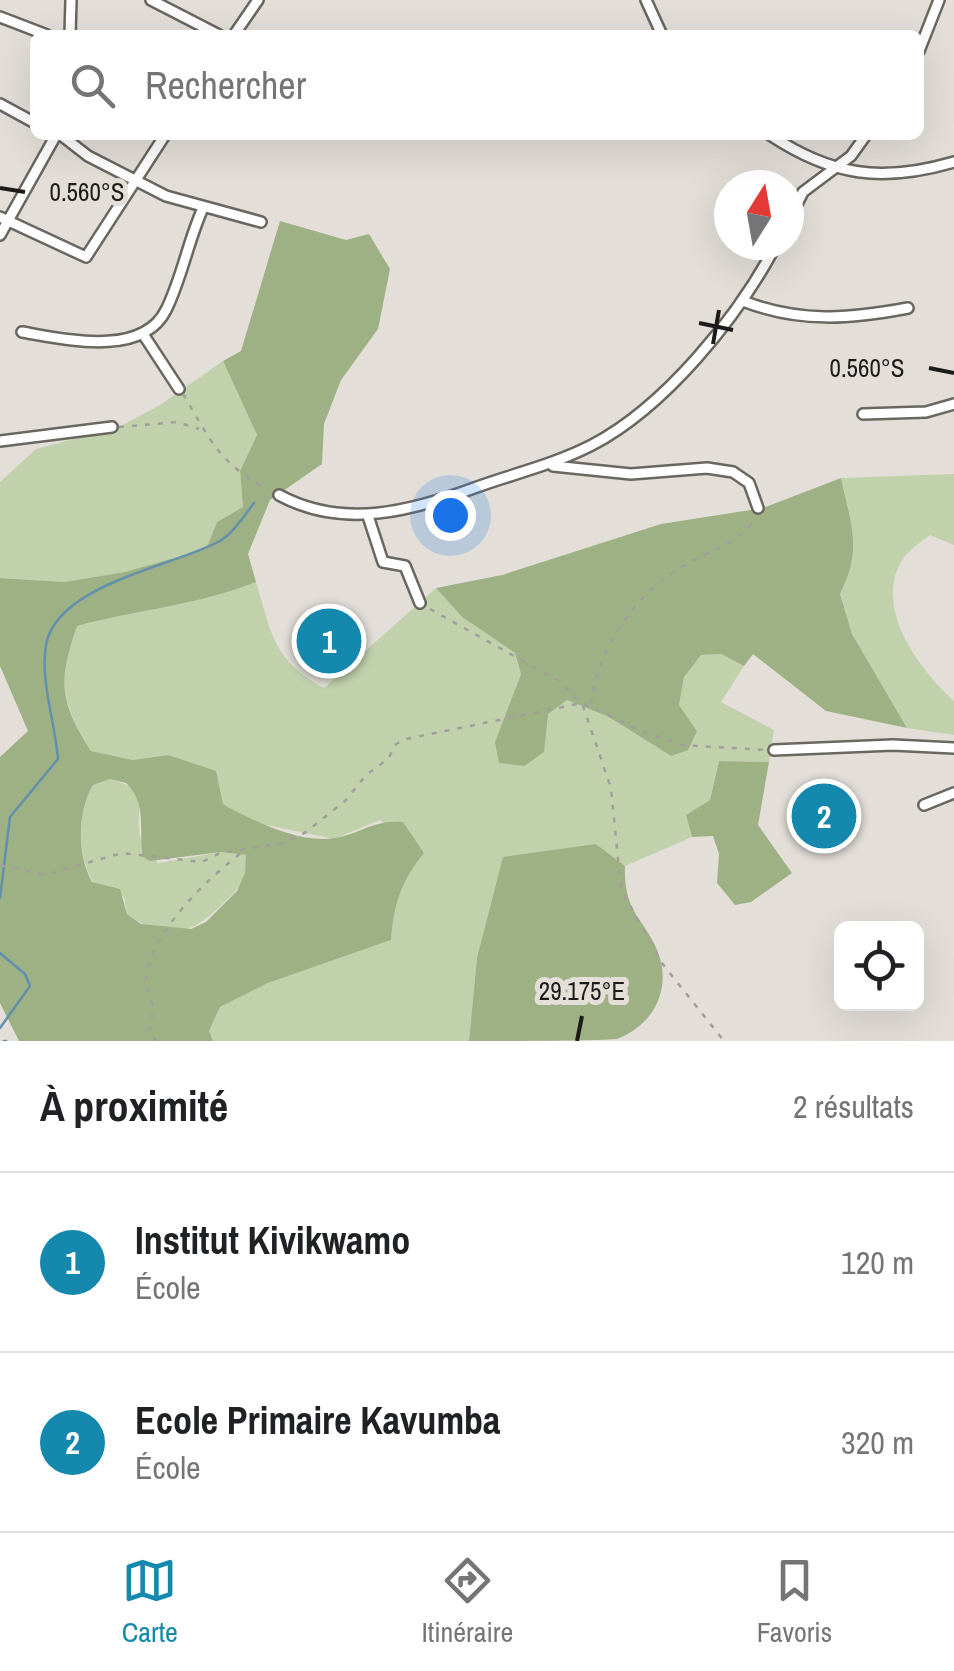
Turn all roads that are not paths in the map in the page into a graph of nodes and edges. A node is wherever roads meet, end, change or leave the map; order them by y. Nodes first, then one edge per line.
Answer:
1 (73, 0) edge
2 (153, 0) edge
3 (258, 0) edge
4 (646, 0) edge
5 (939, 0) edge
6 (0, 17) edge
7 (34, 30) edge
8 (70, 30) edge
9 (210, 30) edge
10 (237, 30) edge
11 (660, 30) edge
12 (924, 38) edge
13 (0, 104) edge
14 (30, 120) edge
15 (55, 140) edge
16 (66, 140) edge
17 (162, 140) edge
18 (778, 140) edge
19 (863, 140) edge
20 (954, 162) edge
21 (834, 170) junction
22 (134, 180) junction
23 (804, 191) edge
24 (203, 208) junction
25 (4, 220) edge
26 (261, 222) dead end
27 (0, 235) edge
28 (767, 260) edge
29 (743, 301) junction
30 (908, 308) dead end
31 (22, 332) dead end
32 (143, 334) junction
33 (179, 388) road end
34 (954, 404) edge
35 (864, 414) dead end
36 (112, 427) road end
37 (0, 441) edge
38 (549, 465) junction
39 (279, 496) road end
40 (758, 508) road end
41 (368, 516) junction
42 (420, 603) road end
43 (954, 748) edge
44 (774, 750) road end
45 (954, 792) edge
46 (924, 805) dead end

1 - 8 street
2 - 9 street
3 - 10 street
4 - 11 street
5 - 12 street
6 - 7 street
13 - 14 street
15 - 25 street
16 - 22 street
17 - 22 street
18 - 21 street
19 - 21 street
20 - 21 street
21 - 23 street
22 - 24 street
22 - 25 street
24 - 26 street
24 - 32 street
25 - 27 street
28 - 29 street
29 - 30 street
29 - 38 street
31 - 32 street
32 - 33 street
34 - 35 street
36 - 37 street
38 - 40 street
38 - 41 street
39 - 41 street
41 - 42 street
43 - 44 street
45 - 46 street

